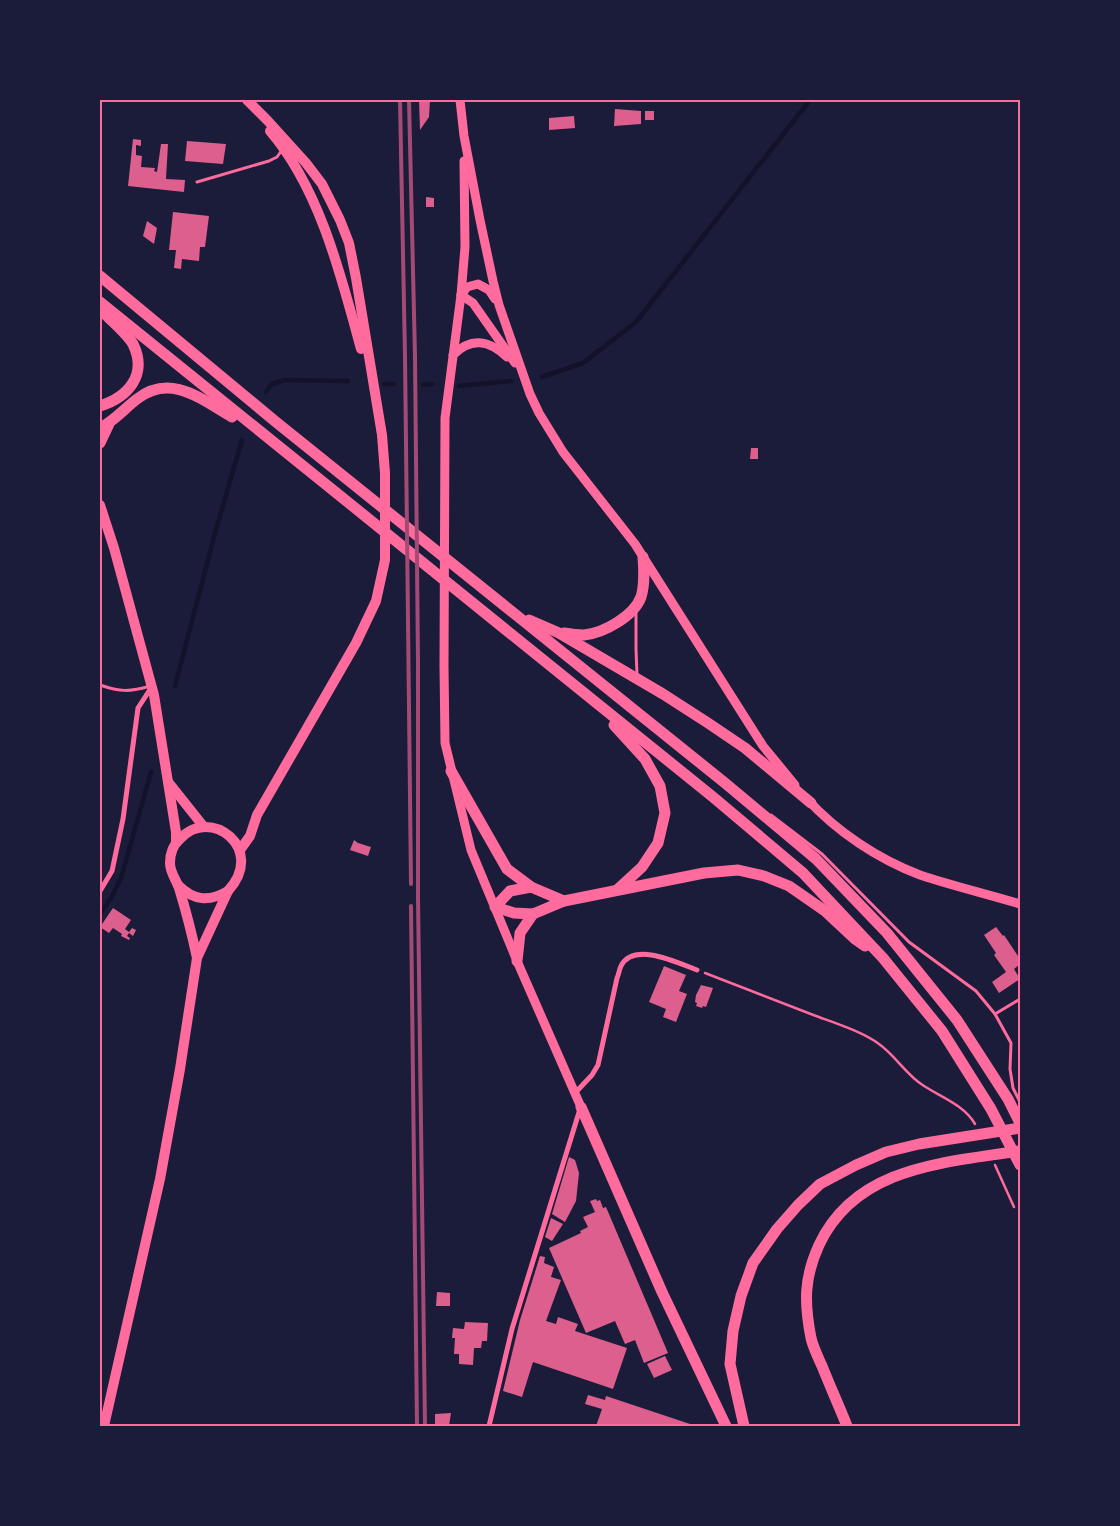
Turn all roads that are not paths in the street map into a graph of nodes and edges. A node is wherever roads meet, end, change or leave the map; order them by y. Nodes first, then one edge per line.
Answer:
1 (242, 100) edge
2 (247, 100) edge
3 (460, 100) edge
4 (464, 136) junction
5 (283, 149) junction
6 (197, 182) dead end
7 (100, 276) edge
8 (461, 295) junction
9 (100, 302) edge
10 (499, 305) junction
11 (100, 309) edge
12 (453, 356) junction
13 (522, 374) junction
14 (376, 403) junction
15 (100, 406) edge
16 (104, 426) edge
17 (269, 440) junction
18 (100, 443) edge
19 (100, 505) edge
20 (643, 557) junction
21 (636, 606) junction
22 (516, 614) junction
23 (559, 633) junction
24 (637, 678) junction
25 (100, 685) edge
26 (152, 686) junction
27 (584, 693) junction
28 (451, 771) junction
29 (168, 782) junction
30 (725, 783) junction
31 (811, 803) junction
32 (204, 827) junction
33 (176, 843) junction
34 (240, 850) junction
35 (178, 885) junction
36 (530, 887) junction
37 (617, 890) junction
38 (100, 891) edge
39 (228, 891) junction
40 (564, 901) junction
41 (1020, 904) edge
42 (495, 907) junction
43 (533, 914) junction
44 (197, 958) junction
45 (883, 958) junction
46 (517, 961) junction
47 (697, 970) road end
48 (1020, 999) edge
49 (995, 1014) junction
50 (575, 1093) junction
51 (1020, 1102) edge
52 (581, 1107) junction
53 (1020, 1123) edge
54 (1020, 1128) edge
55 (1020, 1151) edge
56 (1020, 1165) edge
57 (104, 1426) edge
58 (489, 1426) edge
59 (726, 1426) edge
60 (744, 1426) edge
61 (847, 1426) edge

1 - 5 main road
2 - 14 main road
3 - 4 main road
4 - 8 main road
4 - 10 main road
5 - 6 lane
5 - 14 main road
7 - 22 highway
8 - 10 main road
8 - 12 main road
8 - 13 main road
9 - 17 highway
10 - 13 main road
11 - 15 highway
12 - 13 main road
12 - 28 main road
13 - 20 main road
14 - 34 main road
16 - 17 highway
16 - 18 highway
17 - 27 highway
19 - 26 main road
20 - 21 highway
20 - 31 main road
21 - 23 highway
21 - 24 lane
22 - 23 highway
22 - 30 highway
23 - 24 highway
24 - 31 highway
25 - 26 lane
26 - 29 main road
26 - 38 street
27 - 37 highway
27 - 45 highway
28 - 36 highway
28 - 42 main road
29 - 32 main road
29 - 33 main road
30 - 49 lane
30 - 53 highway
31 - 41 main road
32 - 33 main road
32 - 34 main road
33 - 35 main road
34 - 39 main road
35 - 39 main road
35 - 44 main road
36 - 40 highway
36 - 42 highway
37 - 40 highway
37 - 45 highway
39 - 44 main road
40 - 43 highway
42 - 43 highway
42 - 46 main road
43 - 46 highway
44 - 57 main road
45 - 56 highway
46 - 50 main road
47 - 50 street
48 - 49 lane
49 - 51 lane
50 - 52 main road
52 - 58 street
52 - 59 highway
54 - 60 highway
55 - 61 highway

